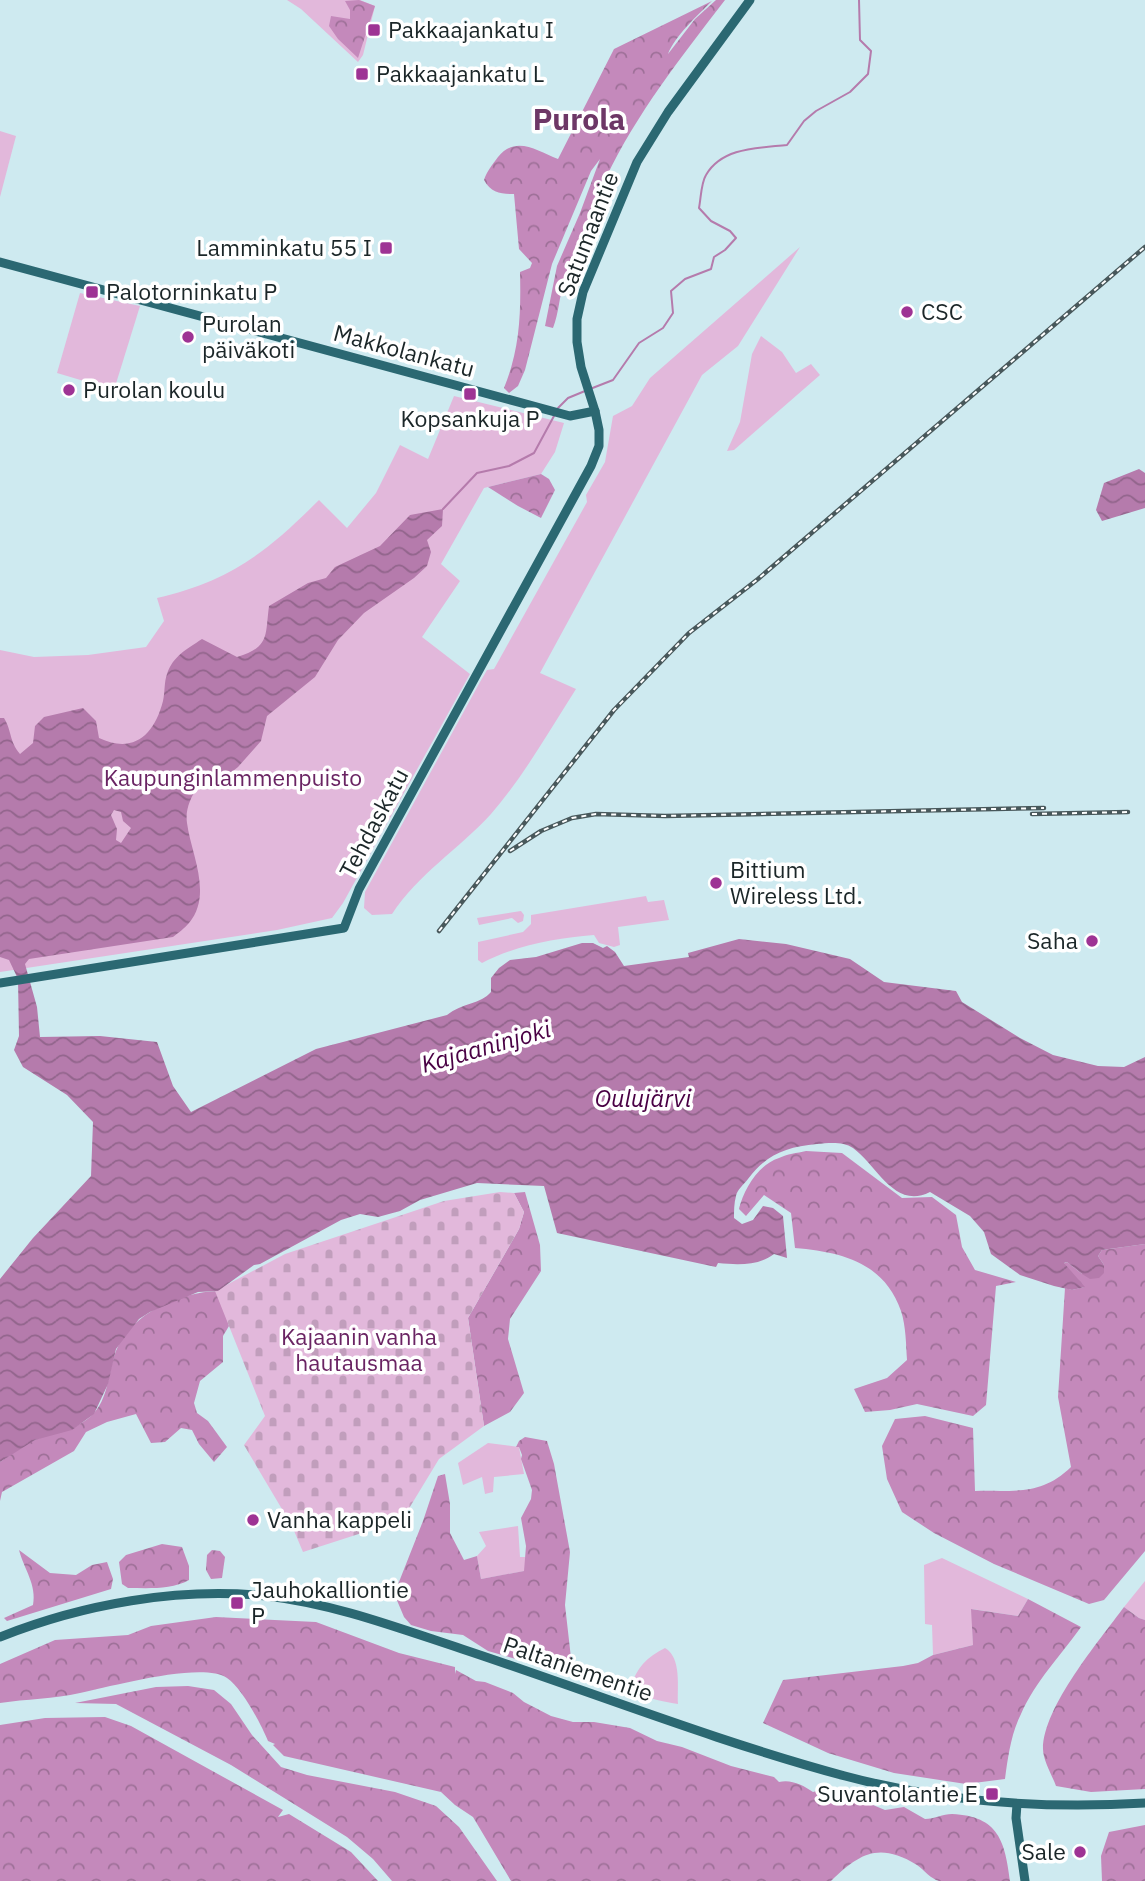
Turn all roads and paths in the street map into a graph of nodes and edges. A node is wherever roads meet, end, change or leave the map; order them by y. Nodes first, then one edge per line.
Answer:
1 (750, 0) edge
2 (0, 262) edge
3 (595, 411) junction
4 (598, 430) joint
5 (0, 983) edge
6 (0, 1637) edge
7 (1145, 1802) edge
8 (1017, 1804) junction
9 (1025, 1881) edge

1 - 3 street, Satumaantie
2 - 3 street, Makkolankatu
3 - 4 street, Satumaantie
4 - 5 street, Tehdaskatu
6 - 8 street, Paltaniementie
7 - 8 street, Paltaniementie
8 - 9 street

